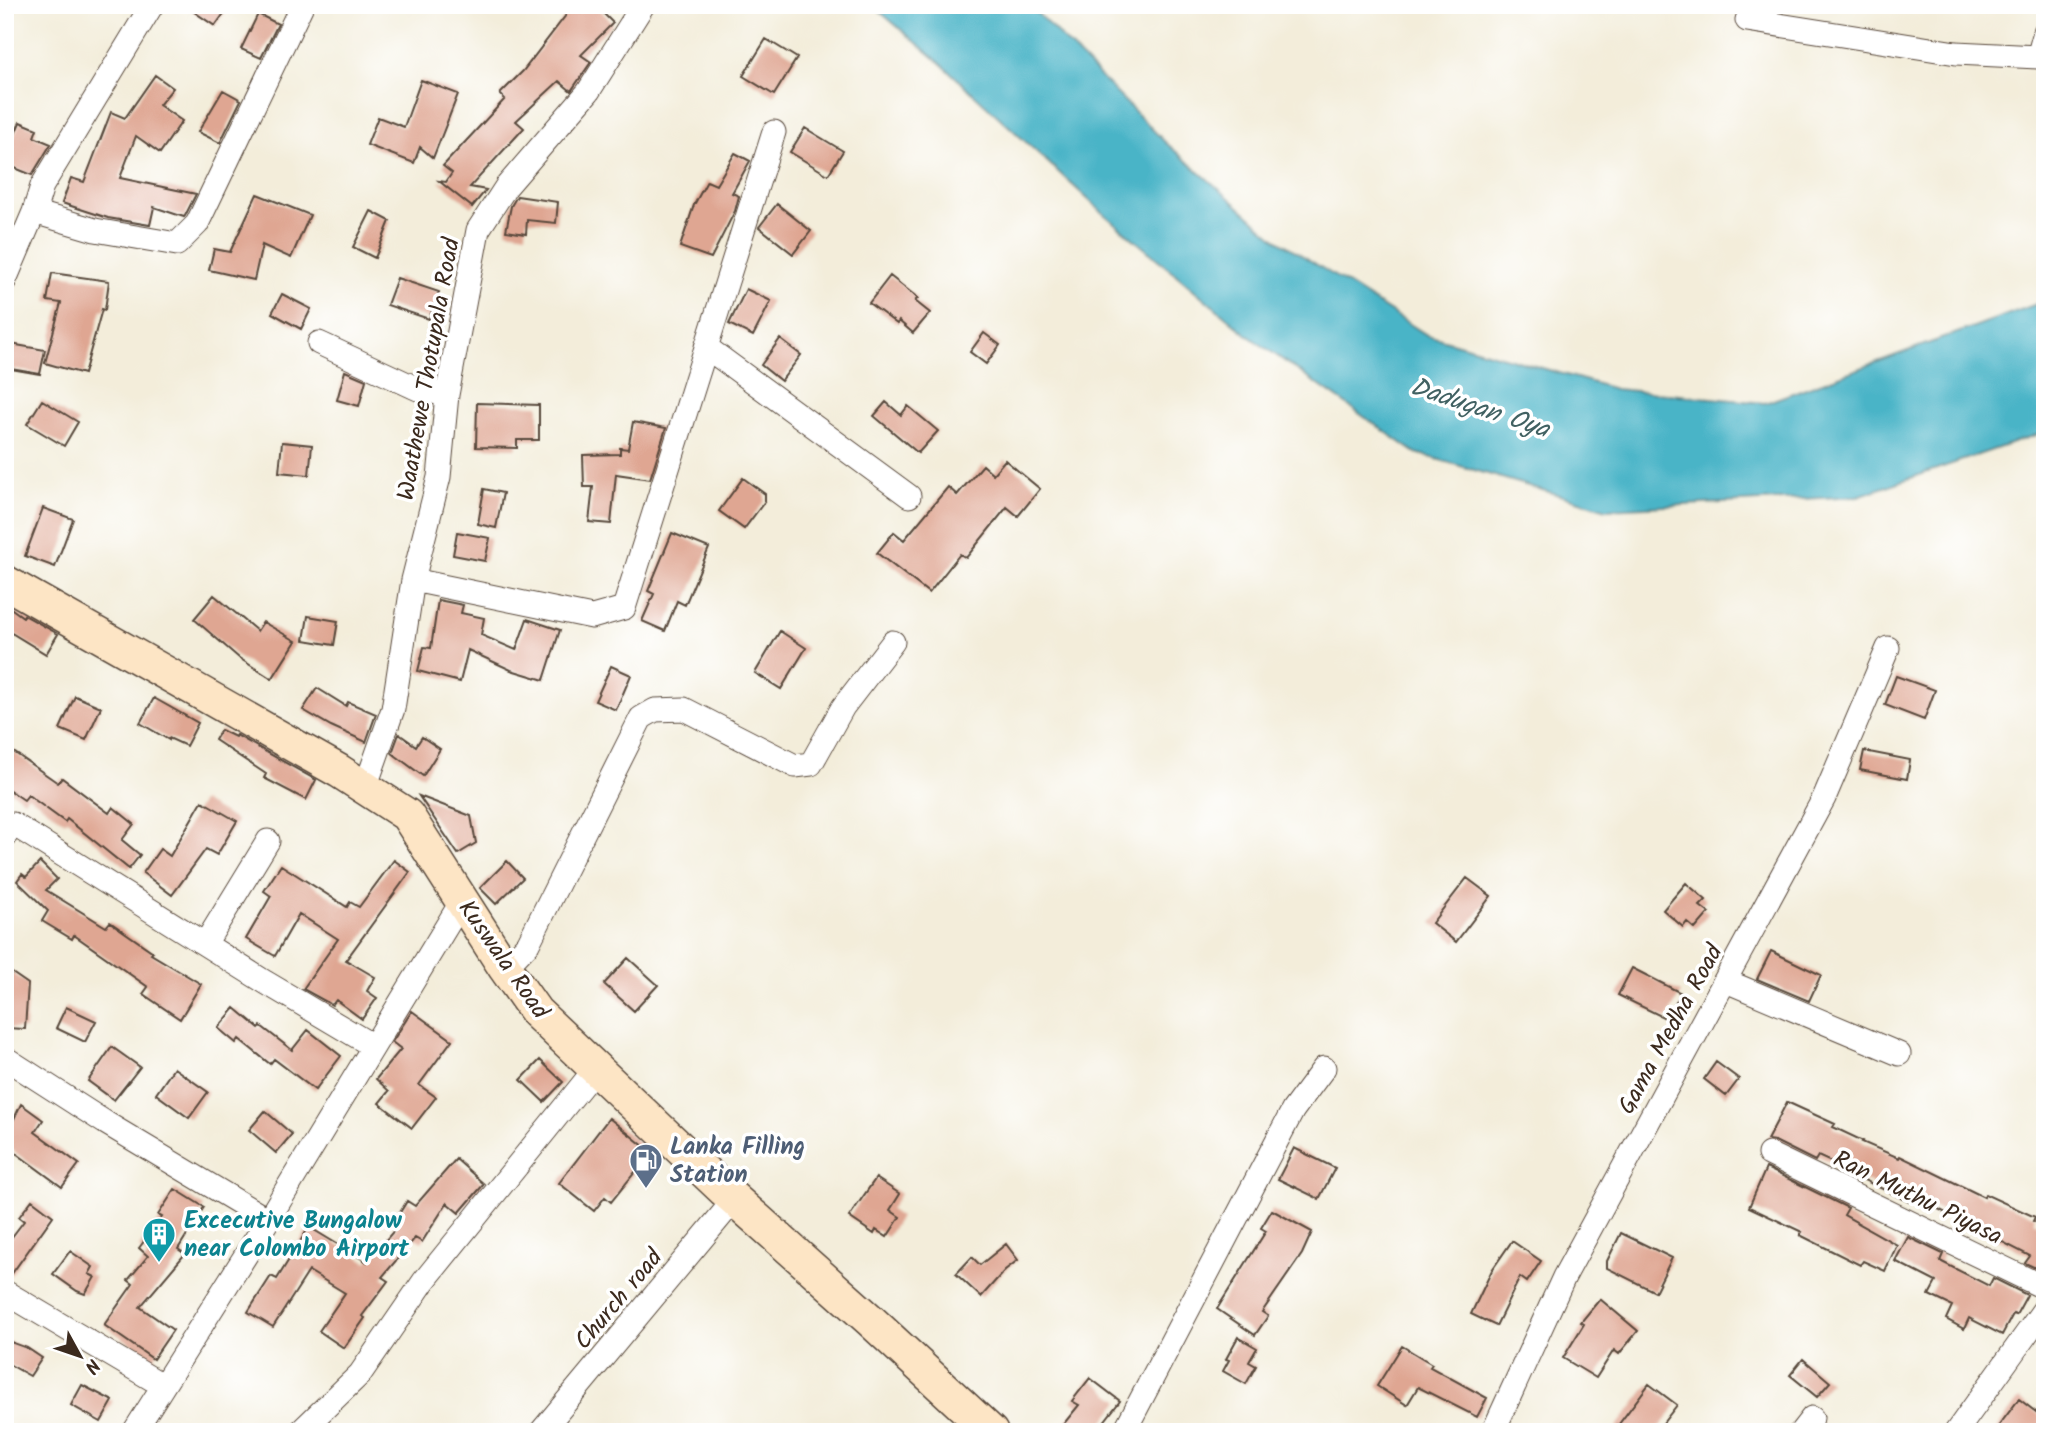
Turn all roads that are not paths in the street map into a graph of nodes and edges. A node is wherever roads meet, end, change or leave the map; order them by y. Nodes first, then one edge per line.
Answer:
1 (152, 5) edge
2 (302, 5) edge
3 (643, 5) edge
4 (1747, 20) dead end
5 (2045, 32) edge
6 (774, 132) dead end
7 (34, 212) junction
8 (5, 280) edge
9 (319, 343) dead end
10 (706, 347) junction
11 (447, 395) junction
12 (909, 496) dead end
13 (413, 580) junction
14 (5, 582) edge
15 (893, 642) dead end
16 (1888, 648) dead end
17 (365, 788) junction
18 (5, 836) edge
19 (268, 841) dead end
20 (462, 901) junction
21 (205, 944) junction
22 (505, 968) junction
23 (1726, 981) junction
24 (373, 1046) junction
25 (1899, 1055) dead end
26 (5, 1058) edge
27 (596, 1068) junction
28 (1324, 1068) dead end
29 (1769, 1154) dead end
30 (735, 1199) junction
31 (268, 1220) junction
32 (2045, 1287) edge
33 (5, 1292) edge
34 (2045, 1308) edge
35 (162, 1385) junction
36 (134, 1432) edge
37 (300, 1432) edge
38 (541, 1432) edge
39 (991, 1432) edge
40 (1124, 1432) edge
41 (1493, 1432) edge
42 (1956, 1432) edge

1 - 7 street
2 - 7 street
3 - 11 street, Waathewe Thotupala Road
4 - 5 street
6 - 10 street
7 - 8 street
9 - 11 street
10 - 12 street
10 - 13 street
11 - 13 street, Waathewe Thotupala Road
13 - 17 street, Waathewe Thotupala Road
14 - 17 street, Kuswala Road
15 - 22 street
16 - 23 street, Gama Medha Road
17 - 20 street, Kuswala Road
18 - 21 street
19 - 21 street
20 - 22 street, Kuswala Road
20 - 24 street
21 - 24 street
22 - 27 street, Kuswala Road
23 - 25 street
23 - 41 street, Gama Medha Road
24 - 31 street
26 - 31 street
27 - 30 street, Kuswala Road
27 - 37 street
28 - 40 street
29 - 32 street, Ran Muthu Piyasa
30 - 38 street, Church road
30 - 39 street, Kuswala Road
31 - 35 street
33 - 35 street
34 - 42 street
35 - 36 street

